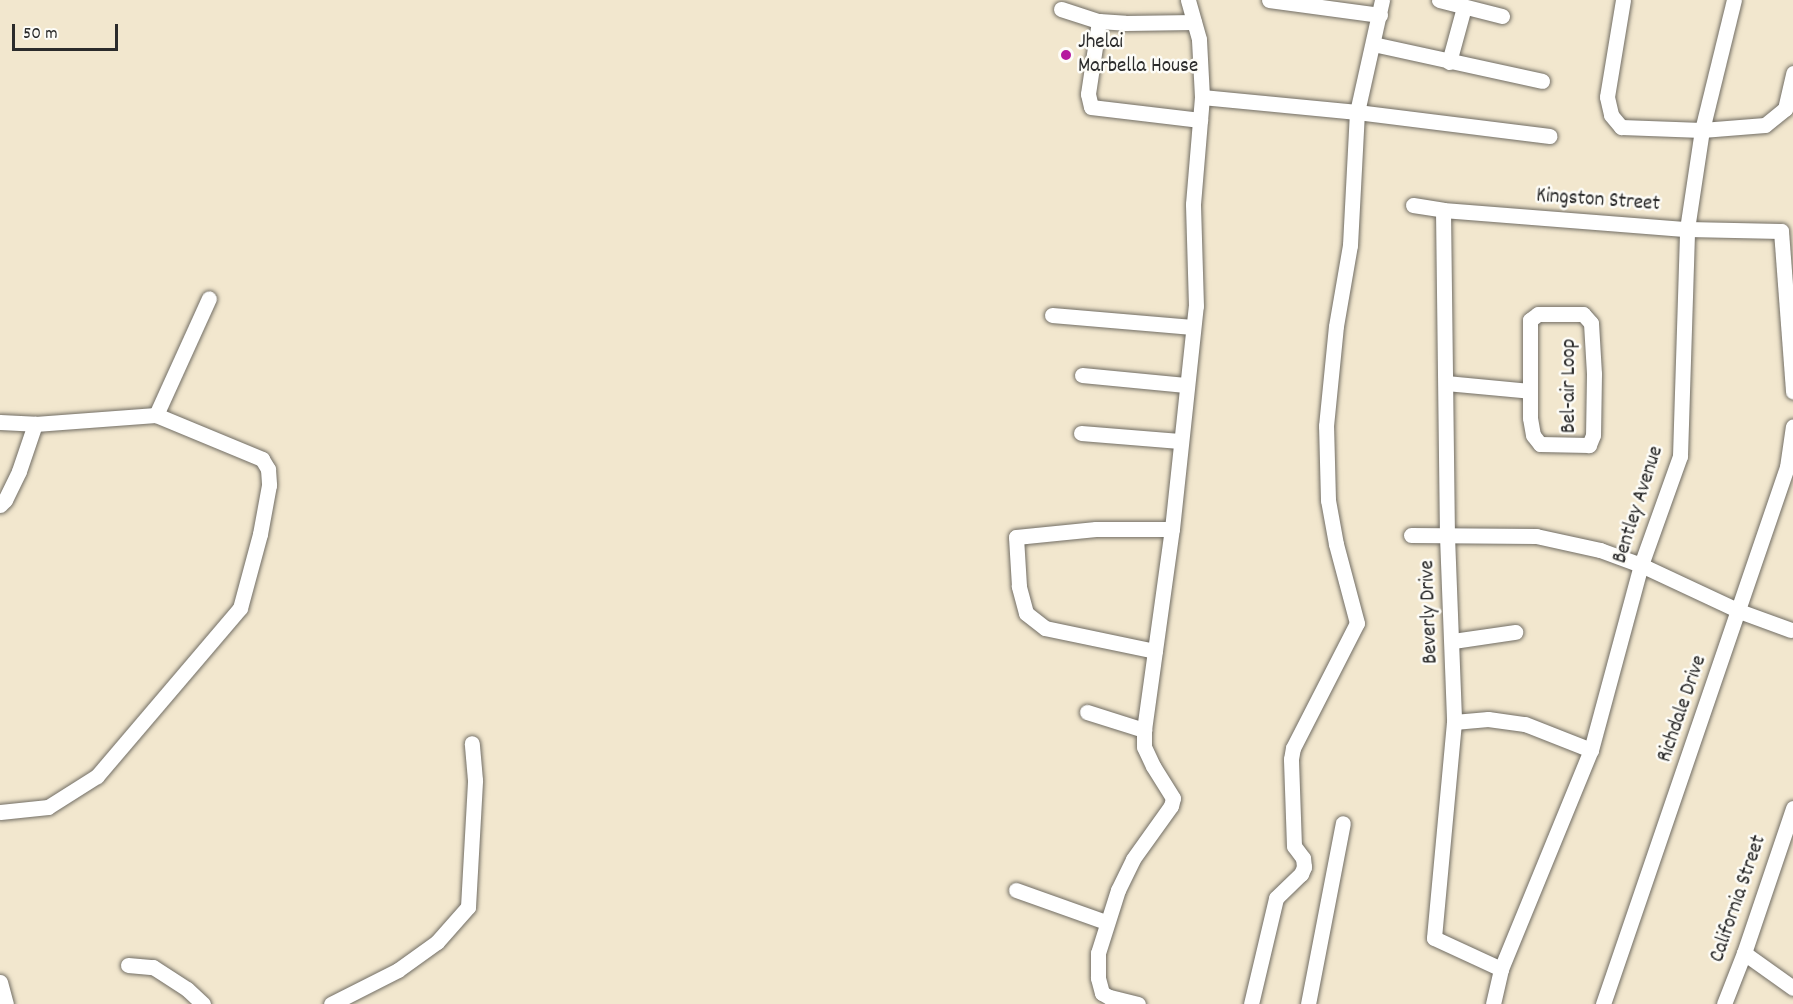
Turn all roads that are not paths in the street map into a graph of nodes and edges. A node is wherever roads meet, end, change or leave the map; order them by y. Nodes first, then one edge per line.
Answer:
1 (1188, 0) edge
2 (1269, 0) edge
3 (1439, 0) edge
4 (1623, 0) edge
5 (1734, 0) edge
6 (1464, 7) junction
7 (1381, 8) edge
8 (1061, 9) dead end
9 (1502, 16) dead end
10 (1099, 21) junction
11 (1194, 22) junction
12 (1373, 44) junction
13 (1449, 62) junction
14 (1793, 73) edge
15 (1542, 81) dead end
16 (1202, 98) junction
17 (1357, 112) junction
18 (1200, 120) junction
19 (1702, 130) junction
20 (1550, 136) dead end
21 (1413, 205) dead end
22 (1443, 210) junction
23 (1687, 229) junction
24 (209, 298) dead end
25 (1052, 315) dead end
26 (1192, 327) junction
27 (1082, 375) dead end
28 (1446, 382) junction
29 (1186, 385) junction
30 (1530, 391) junction
31 (1793, 392) edge
32 (156, 415) junction
33 (0, 422) edge
34 (35, 424) junction
35 (1793, 426) edge
36 (1081, 433) dead end
37 (1180, 441) junction
38 (0, 505) edge
39 (1172, 529) junction
40 (1411, 535) dead end
41 (1448, 536) junction
42 (1641, 565) junction
43 (1739, 611) junction
44 (1791, 630) dead end
45 (1515, 632) dead end
46 (1453, 641) junction
47 (1155, 651) junction
48 (1087, 712) dead end
49 (1454, 722) junction
50 (1144, 730) junction
51 (472, 743) dead end
52 (1591, 750) junction
53 (1793, 808) edge
54 (0, 812) edge
55 (1343, 823) dead end
56 (1789, 834) edge
57 (1016, 890) dead end
58 (1106, 922) junction
59 (1744, 953) junction
60 (128, 965) dead end
61 (1501, 969) junction
62 (0, 982) edge
63 (1793, 988) edge
64 (1108, 1001) edge
65 (6, 1004) edge
66 (203, 1004) edge
67 (331, 1004) edge
68 (1138, 1004) edge
69 (1251, 1004) edge
70 (1308, 1004) edge
71 (1492, 1004) edge
72 (1603, 1004) edge
73 (1724, 1004) edge

1 - 11 street
2 - 7 street
3 - 6 street
4 - 19 street
5 - 19 street, Bentley Avenue
6 - 9 street
6 - 13 street
7 - 12 street
8 - 10 street
10 - 11 street
10 - 18 street
11 - 16 street
12 - 13 street
12 - 17 street
13 - 15 street
14 - 19 street
16 - 17 street
16 - 18 street
17 - 20 street
17 - 69 street
18 - 26 street
19 - 23 street, Bentley Avenue
21 - 22 street, Kingston Street
22 - 23 street, Kingston Street
22 - 28 street, Beverly Drive
23 - 31 street, Kingston Street
23 - 42 street, Bentley Avenue
24 - 32 street
25 - 26 street
26 - 29 street
27 - 29 street
28 - 30 street, Bel-air Loop
28 - 41 street, Beverly Drive
29 - 37 street
30 - 30 street, Bel-air Loop
32 - 34 street
32 - 54 street
33 - 34 street
34 - 38 street
35 - 43 street, Richdale Drive
36 - 37 street
37 - 39 street
39 - 47 street
39 - 47 street
40 - 41 street
41 - 42 street
41 - 46 street, Beverly Drive
42 - 43 street
42 - 52 street, Bentley Avenue
43 - 44 street
43 - 72 street, Richdale Drive
45 - 46 street
46 - 49 street, Beverly Drive
47 - 50 street
48 - 50 street
49 - 52 street
49 - 61 street, Beverly Drive
50 - 58 street
51 - 67 street
52 - 61 street, Bentley Avenue
53 - 56 street, California Street
55 - 70 street
56 - 59 street, California Street
57 - 58 street
58 - 64 street
59 - 63 street
59 - 73 street, California Street
60 - 66 street
61 - 71 street, Bentley Avenue
62 - 65 street
64 - 68 street

